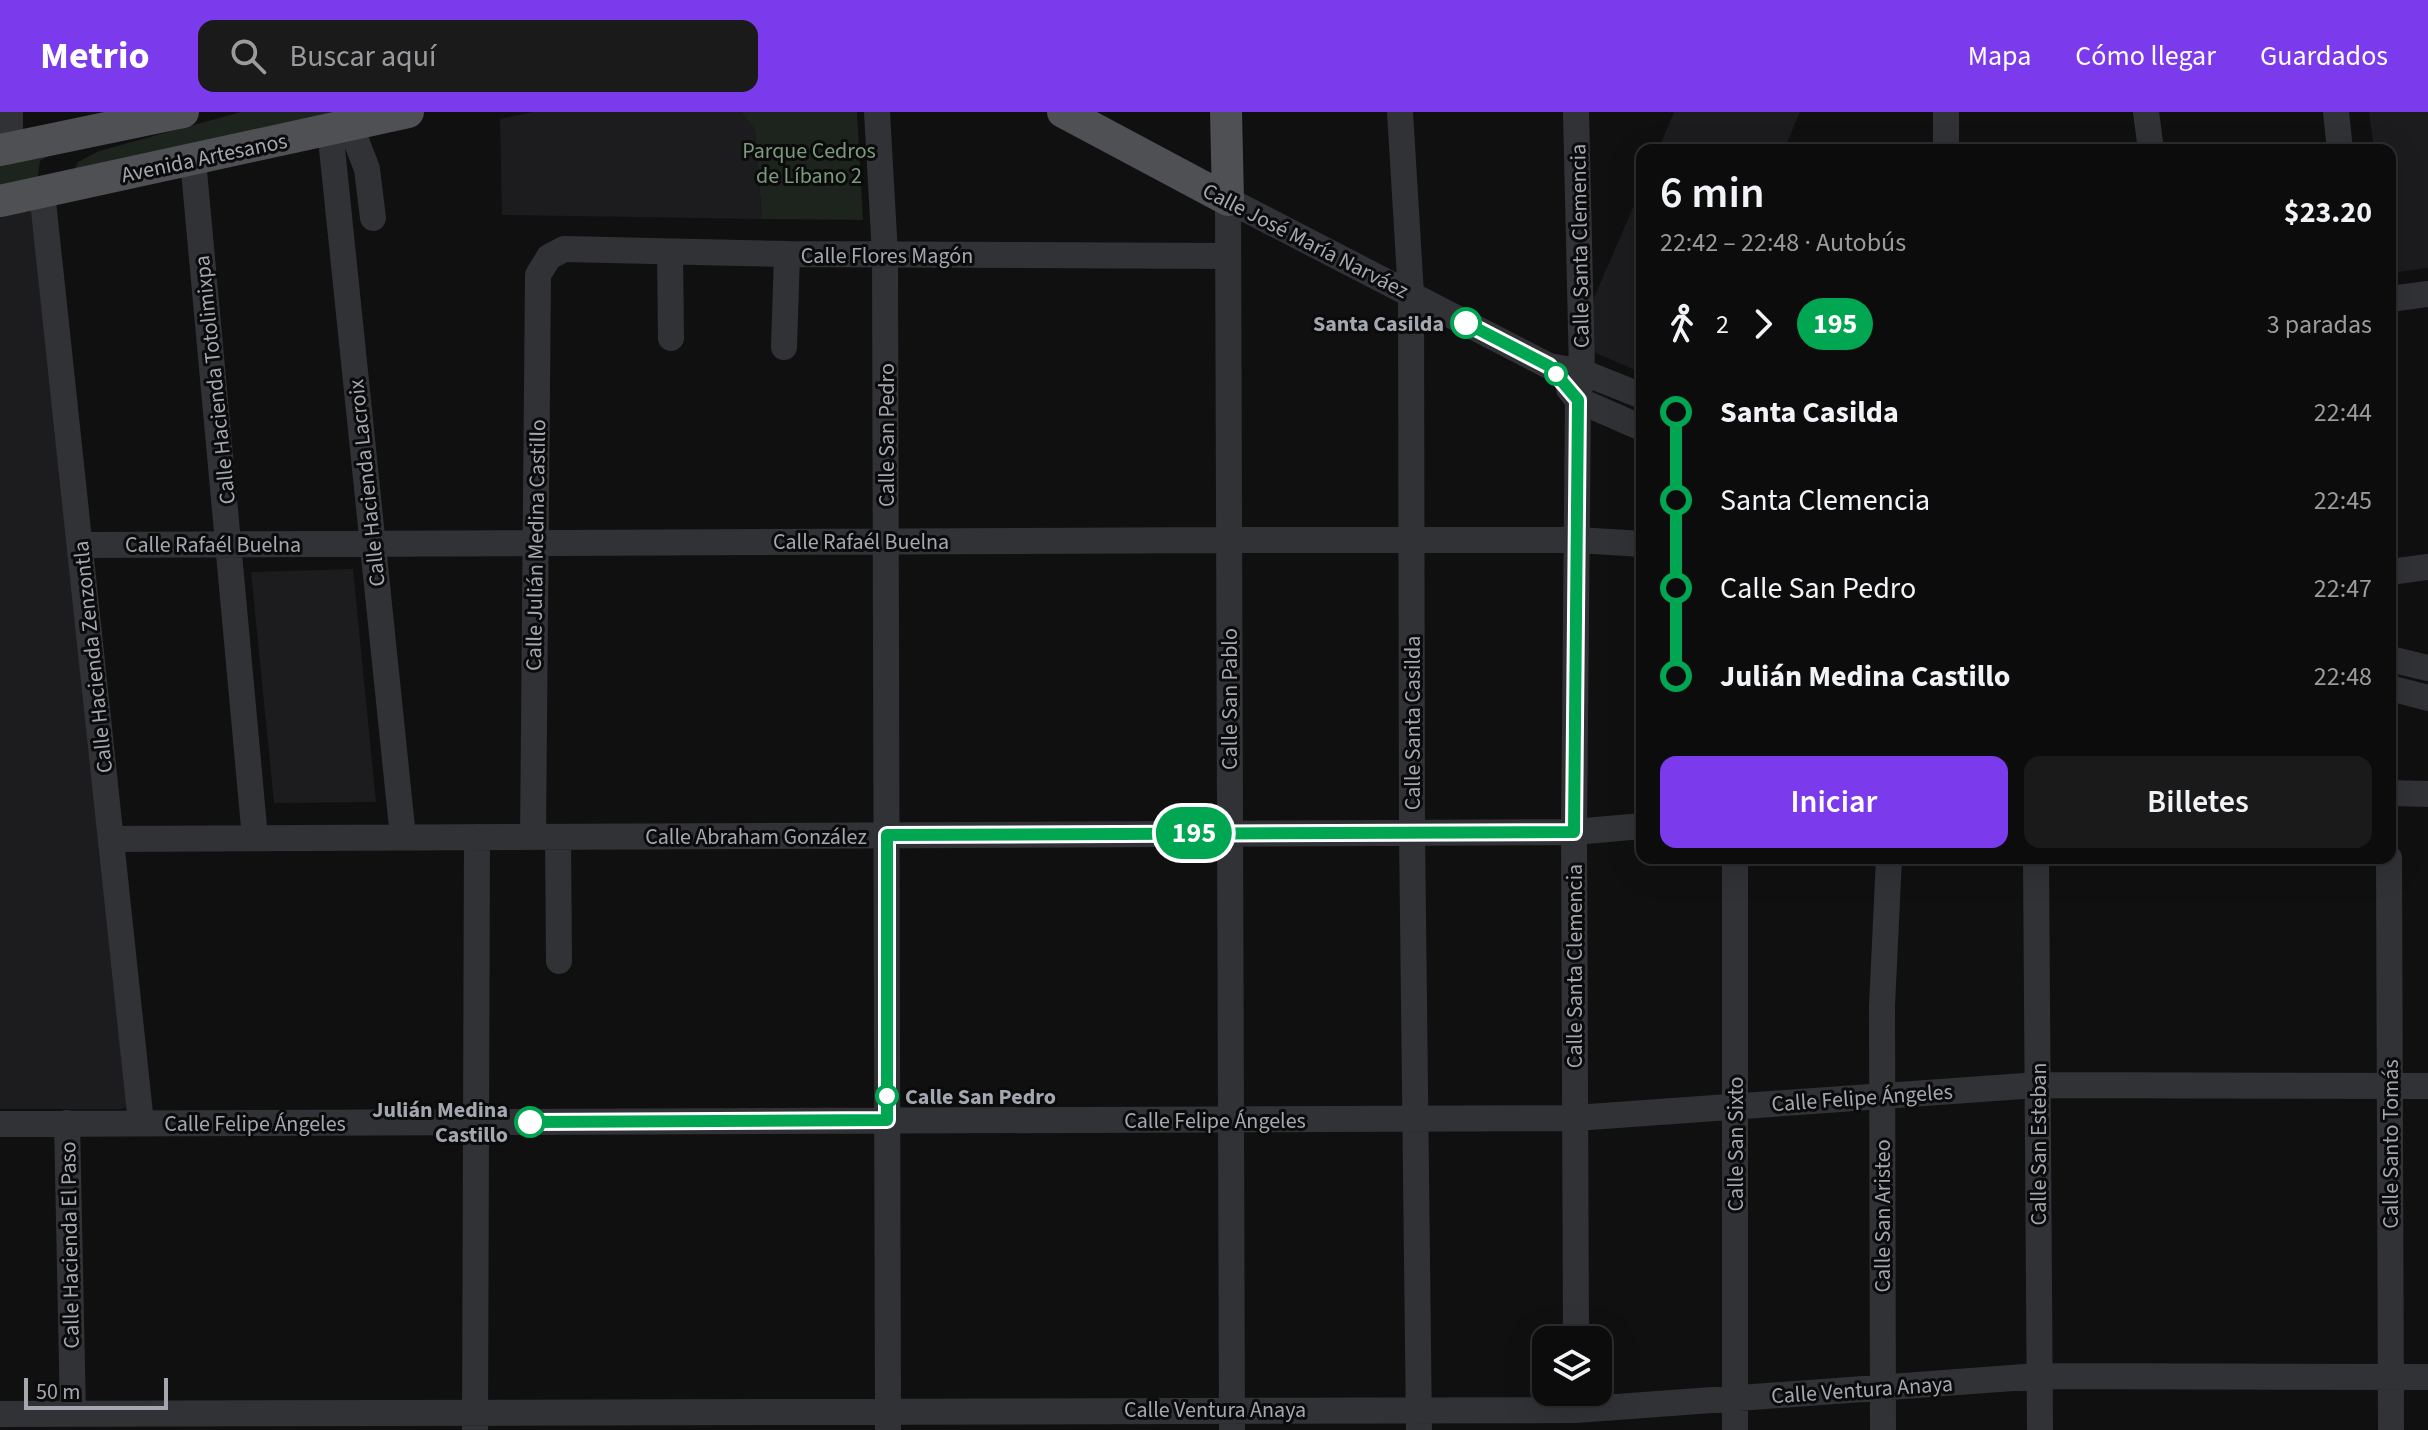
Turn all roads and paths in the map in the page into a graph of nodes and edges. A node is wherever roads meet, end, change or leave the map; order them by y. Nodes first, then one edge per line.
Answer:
1 (10, 112) edge
2 (183, 112) edge
3 (408, 112) edge
4 (877, 112) edge
5 (1063, 112) edge
6 (1226, 112) edge
7 (1400, 112) edge
8 (1576, 112) edge
9 (1946, 112) edge
10 (2146, 112) edge
11 (2336, 112) edge
12 (353, 122) edge
13 (79, 134) junction
14 (1946, 144) edge
15 (2150, 144) edge
16 (2339, 144) edge
17 (5, 149) edge
18 (193, 160) junction
19 (42, 192) junction
20 (1228, 200) junction
21 (0, 201) edge
22 (373, 218) dead end
23 (670, 252) junction
24 (787, 254) junction
25 (885, 255) junction
26 (1228, 256) junction
27 (549, 257) joint
28 (1411, 294) junction
29 (2428, 294) edge
30 (2396, 298) edge
31 (671, 338) dead end
32 (784, 347) dead end
33 (1549, 366) junction
34 (1582, 372) junction
35 (1636, 394) edge
36 (1578, 400) junction
37 (1636, 425) edge
38 (1228, 540) junction
39 (1578, 540) junction
40 (886, 541) junction
41 (1413, 541) junction
42 (535, 543) junction
43 (230, 544) junction
44 (372, 544) junction
45 (1636, 544) edge
46 (80, 545) junction
47 (2428, 567) edge
48 (2396, 571) edge
49 (2396, 660) edge
50 (2428, 668) edge
51 (2396, 690) edge
52 (2428, 698) edge
53 (2396, 793) edge
54 (2428, 794) edge
55 (1636, 827) edge
56 (1230, 832) junction
57 (1412, 832) junction
58 (1574, 832) junction
59 (887, 835) junction
60 (403, 837) junction
61 (477, 837) junction
62 (545, 837) junction
63 (255, 838) junction
64 (111, 839) junction
65 (1735, 864) edge
66 (1889, 864) edge
67 (2036, 864) edge
68 (2389, 864) edge
69 (559, 961) dead end
70 (2037, 1085) junction
71 (2390, 1086) junction
72 (2428, 1086) edge
73 (1882, 1096) junction
74 (1735, 1106) junction
75 (1415, 1118) junction
76 (1575, 1118) junction
77 (887, 1120) junction
78 (1232, 1121) junction
79 (478, 1122) junction
80 (67, 1123) junction
81 (141, 1123) junction
82 (0, 1124) edge
83 (1576, 1326) edge
84 (2039, 1376) junction
85 (2391, 1377) junction
86 (2428, 1377) edge
87 (1883, 1387) junction
88 (1735, 1398) junction
89 (1576, 1411) edge
90 (73, 1414) junction
91 (17, 1420) edge
92 (888, 1420) edge
93 (1232, 1420) edge
94 (1418, 1420) edge
95 (321, 1421) edge
96 (474, 1421) edge
97 (174, 1422) edge
98 (1735, 1430) edge
99 (1883, 1430) edge
100 (2040, 1430) edge
101 (2391, 1430) edge

1 - 17 street
2 - 13 main road
3 - 12 main road, Avenida Artesanos
4 - 25 street, Calle San Pedro
5 - 20 main road, Calle José María Narváez
6 - 20 main road, Calle San Pablo
7 - 28 street, Calle Santa Casilda
8 - 34 street, Calle Santa Clemencia
9 - 14 street
10 - 15 street
11 - 16 street
12 - 18 main road, Avenida Artesanos
12 - 22 street
12 - 44 street, Calle Hacienda Lacroix
13 - 17 main road
13 - 19 main road
18 - 19 main road, Avenida Artesanos
18 - 43 street, Calle Hacienda Totolimixpa
19 - 21 main road, Avenida Artesanos
19 - 46 street, Calle Hacienda Zenzontla
20 - 26 street, Calle San Pablo
20 - 28 street, Calle José María Narváez
23 - 24 street, Calle Flores Magón
23 - 27 street, Calle Flores Magón
23 - 31 street
24 - 25 street, Calle Flores Magón
24 - 32 street
25 - 26 street, Calle Flores Magón
25 - 40 street, Calle San Pedro
26 - 38 street, Calle San Pablo
27 - 42 street, Calle Julián Medina Castillo
28 - 33 street, Calle José María Narváez
28 - 41 street, Calle Santa Casilda
29 - 30 street
33 - 34 street, Calle José María Narváez
33 - 36 street, Calle José María Narváez
34 - 35 street, Calle José María Narváez
34 - 36 street, Calle Santa Clemencia
36 - 37 street, Calle José María Narváez
36 - 39 street, Calle Santa Clemencia
38 - 40 street, Calle Rafaél Buelna
38 - 41 street, Calle Rafaél Buelna
38 - 56 street, Calle San Pablo
39 - 41 street, Calle Rafaél Buelna
39 - 45 street, Calle Rafaél Buelna
39 - 58 street, Calle Santa Clemencia
40 - 42 street, Calle Rafaél Buelna
40 - 59 street, Calle San Pedro
41 - 57 street, Calle Santa Casilda
42 - 44 street, Calle Rafaél Buelna
42 - 62 street, Calle Julián Medina Castillo
43 - 44 street, Calle Rafaél Buelna
43 - 46 street, Calle Rafaél Buelna
43 - 63 street, Calle Hacienda Totolimixpa
44 - 60 street, Calle Hacienda Lacroix
46 - 64 street, Calle Hacienda Zenzontla
47 - 48 street
49 - 50 street
51 - 52 street
53 - 54 street
55 - 58 street, Calle Abraham González
56 - 57 street, Calle Abraham González
56 - 59 street, Calle Abraham González
56 - 78 street, Calle San Pablo
57 - 58 street, Calle Abraham González
57 - 75 street, Calle Santa Casilda
58 - 76 street, Calle Santa Clemencia
59 - 62 street, Calle Abraham González
59 - 77 street, Calle San Pedro
60 - 61 street, Calle Abraham González
60 - 63 street, Calle Abraham González
61 - 62 street, Calle Abraham González
61 - 79 street
62 - 69 street, Calle Julián Medina Castillo
63 - 64 street, Calle Abraham González
64 - 81 street, Calle Hacienda Zenzontla
65 - 74 street, Calle San Sixto
66 - 73 street, Calle San Aristeo
67 - 70 street, Calle San Esteban
68 - 71 street, Calle Santo Tomás
70 - 71 street, Calle Felipe Ángeles
70 - 73 street, Calle Felipe Ángeles
70 - 84 street, Calle San Esteban
71 - 72 street, Calle Felipe Ángeles
71 - 85 street, Calle Santo Tomás
73 - 74 street, Calle Felipe Ángeles
73 - 87 street, Calle San Aristeo
74 - 76 street, Calle Felipe Ángeles
74 - 88 street, Calle San Sixto
75 - 76 street, Calle Felipe Ángeles
75 - 78 street, Calle Felipe Ángeles
75 - 94 street, Calle Santa Casilda
76 - 83 street, Calle Santa Clemencia
77 - 78 street, Calle Felipe Ángeles
77 - 79 street, Calle Felipe Ángeles
77 - 92 street, Calle San Pedro
78 - 93 street, Calle San Pablo
79 - 81 street, Calle Felipe Ángeles
79 - 96 street
80 - 81 street, Calle Felipe Ángeles
80 - 82 street, Calle Felipe Ángeles
80 - 90 street, Calle Hacienda El Paso
84 - 85 street, Calle Ventura Anaya
84 - 87 street, Calle Ventura Anaya
84 - 100 street, Calle San Esteban
85 - 86 street, Calle Ventura Anaya
85 - 101 street, Calle Santo Tomás
87 - 88 street, Calle Ventura Anaya
87 - 99 street, Calle San Aristeo
88 - 89 street, Calle Ventura Anaya
88 - 98 street, Calle San Sixto
89 - 94 street, Calle Ventura Anaya
90 - 91 street, Calle Ventura Anaya
90 - 97 street, Calle Ventura Anaya
92 - 93 street, Calle Ventura Anaya
92 - 96 street, Calle Ventura Anaya
93 - 94 street, Calle Ventura Anaya
95 - 96 street, Calle Ventura Anaya
95 - 97 street, Calle Ventura Anaya

